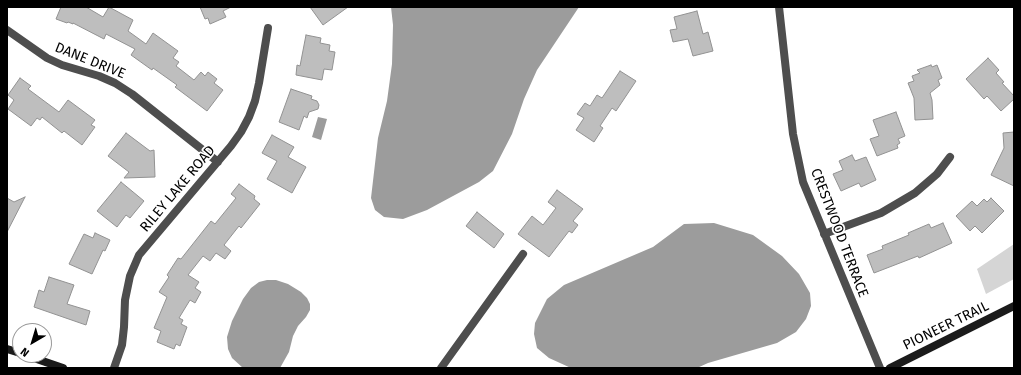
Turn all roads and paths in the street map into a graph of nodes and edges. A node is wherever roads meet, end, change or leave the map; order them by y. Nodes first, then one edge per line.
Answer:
1 (779, 7) edge
2 (268, 28) dead end
3 (8, 34) edge
4 (950, 157) dead end
5 (218, 162) junction
6 (824, 234) junction
7 (523, 254) dead end
8 (1014, 306) edge
9 (48, 363) edge
10 (63, 368) edge
11 (114, 368) edge
12 (441, 368) edge
13 (880, 368) edge
14 (890, 368) edge

1 - 6 street, CRESTWOOD TERRACE
2 - 5 street, RILEY LAKE ROAD
3 - 5 street, DANE DRIVE
4 - 6 street
5 - 11 street, RILEY LAKE ROAD
6 - 13 street, CRESTWOOD TERRACE
7 - 12 street
8 - 14 main road, PIONEER TRAIL
9 - 10 main road

